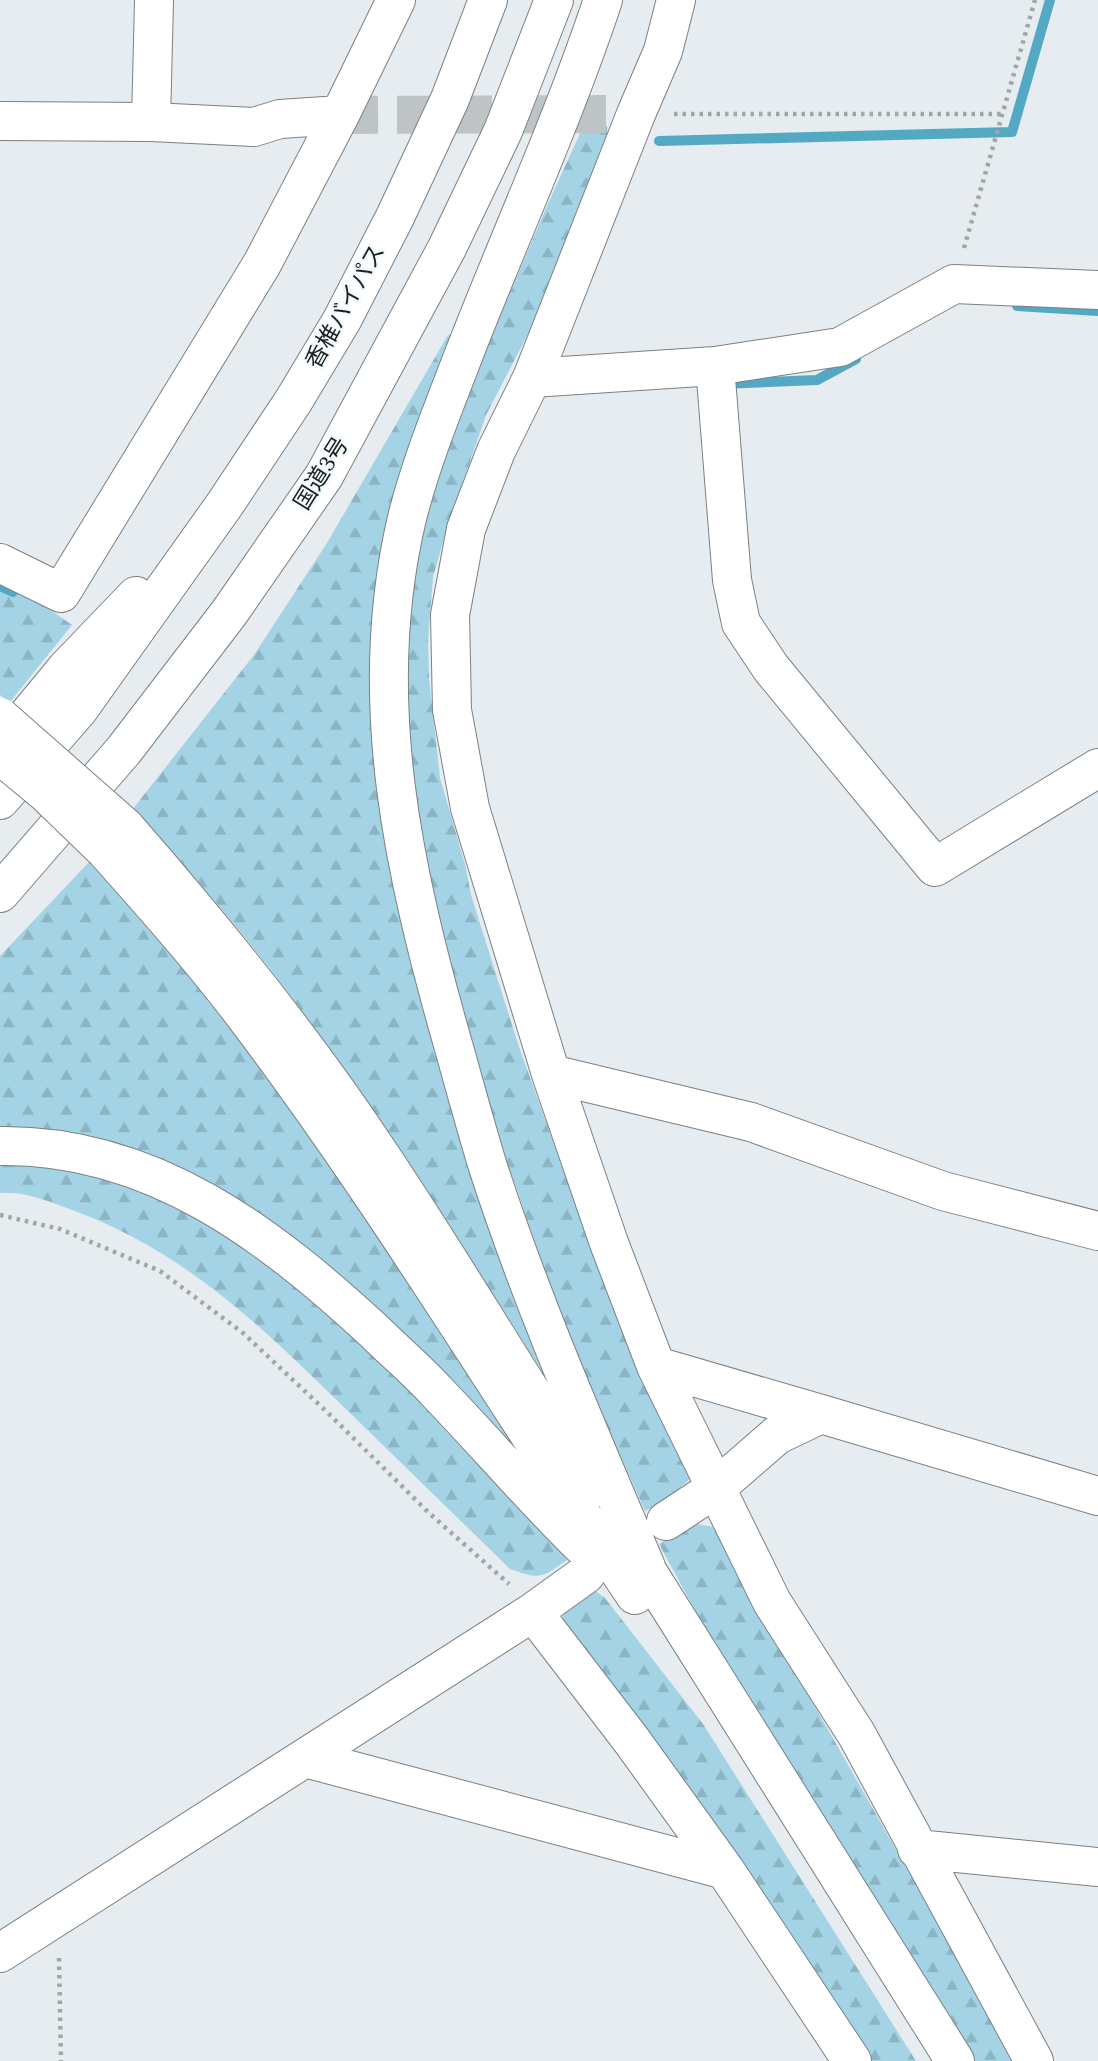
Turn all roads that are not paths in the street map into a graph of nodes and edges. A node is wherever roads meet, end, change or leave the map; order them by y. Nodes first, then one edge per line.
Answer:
1 (154, 0) edge
2 (396, 0) edge
3 (488, 0) edge
4 (554, 0) edge
5 (603, 0) edge
6 (676, 0) edge
7 (340, 115) junction
8 (0, 121) edge
9 (151, 122) junction
10 (1098, 290) edge
11 (715, 366) junction
12 (532, 378) junction
13 (225, 504) junction
14 (0, 563) edge
15 (0, 717) edge
16 (0, 749) edge
17 (0, 755) edge
18 (1098, 768) edge
19 (0, 800) edge
20 (115, 838) junction
21 (0, 893) edge
22 (551, 1074) junction
23 (0, 1146) edge
24 (1098, 1231) edge
25 (656, 1366) junction
26 (821, 1414) junction
27 (716, 1488) junction
28 (1098, 1496) edge
29 (666, 1521) dead end
30 (586, 1574) dead end
31 (642, 1584) junction
32 (533, 1612) junction
33 (305, 1758) junction
34 (917, 1849) junction
35 (1098, 1867) edge
36 (725, 1870) junction
37 (0, 1952) edge
38 (852, 2061) edge
39 (930, 2061) edge
40 (955, 2061) edge
41 (1034, 2061) edge

1 - 9 main road
2 - 7 main road
3 - 13 main road, 香椎バイパス
4 - 21 main road, 国道3号
5 - 31 main road
6 - 12 main road
7 - 9 main road
7 - 14 main road
8 - 9 main road
10 - 11 main road
11 - 12 main road
11 - 18 main road
12 - 22 main road
13 - 16 main road
13 - 19 main road
15 - 20 main road, bridge
17 - 20 main road, bridge
20 - 31 main road
22 - 24 main road
22 - 25 main road
23 - 31 main road
25 - 26 main road
25 - 27 main road
26 - 27 main road
26 - 28 main road
27 - 29 main road
27 - 34 main road
30 - 32 main road
31 - 39 main road
31 - 40 main road
32 - 33 main road
32 - 36 main road
33 - 36 main road
33 - 37 main road
34 - 35 main road
34 - 41 main road
36 - 38 main road

